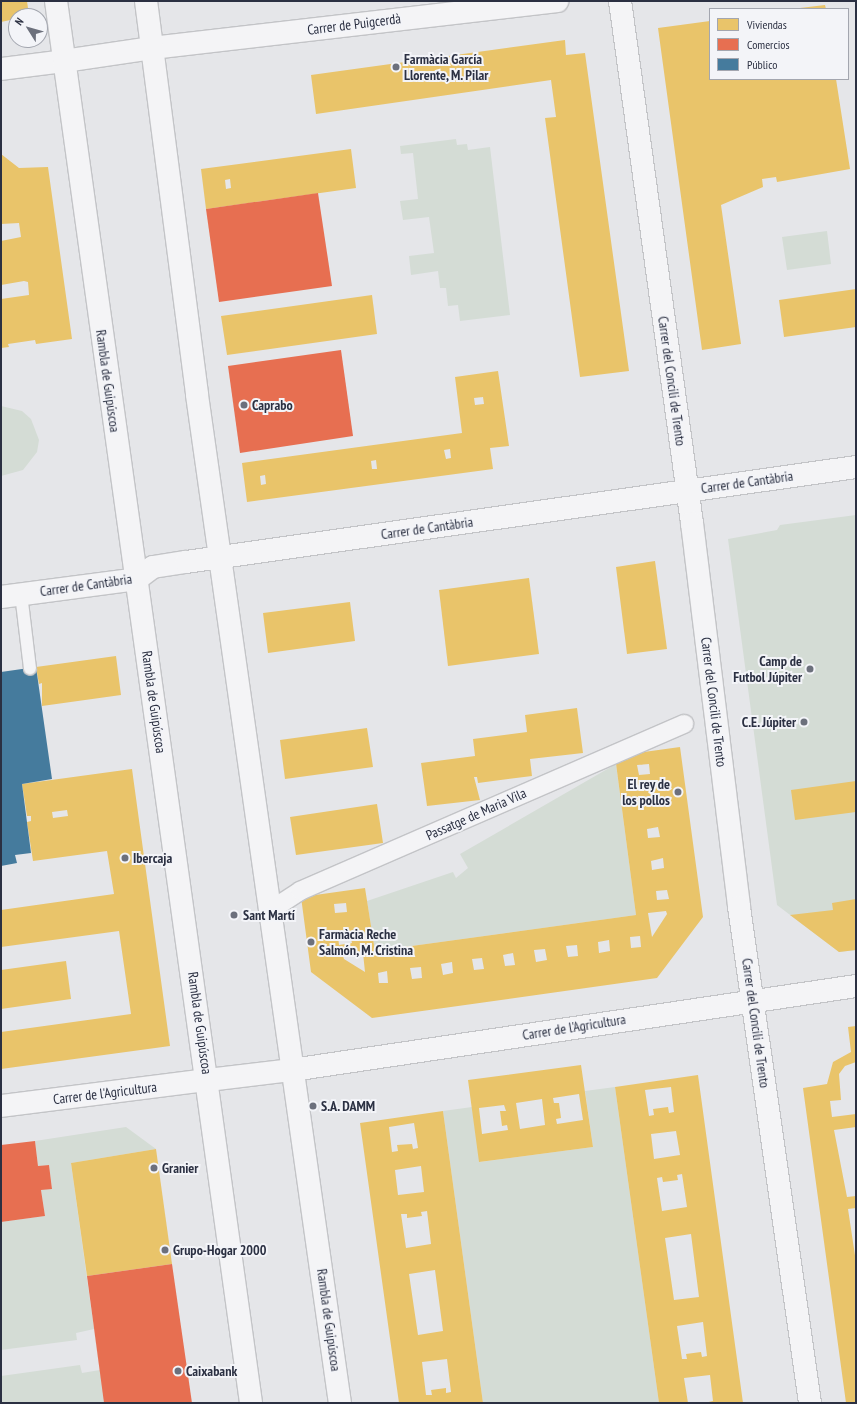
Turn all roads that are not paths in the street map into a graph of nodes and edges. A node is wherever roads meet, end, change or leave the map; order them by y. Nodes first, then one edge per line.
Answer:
1 (56, 1) edge
2 (146, 1) edge
3 (557, 1) edge
4 (620, 1) edge
5 (152, 48) junction
6 (64, 61) junction
7 (1, 69) edge
8 (856, 467) edge
9 (687, 491) junction
10 (221, 556) junction
11 (136, 579) junction
12 (11, 596) edge
13 (30, 668) dead end
14 (684, 724) dead end
15 (272, 910) junction
16 (856, 986) edge
17 (752, 1000) junction
18 (292, 1070) junction
19 (208, 1080) junction
20 (1, 1106) edge
21 (251, 1403) edge
22 (340, 1403) edge
23 (810, 1403) edge

1 - 6 street, Rambla de Guipúscoa
2 - 5 street, Rambla de Guipúscoa
3 - 5 street, Carrer de Puigcerdà
4 - 9 street, Carrer del Concili de Trento
5 - 6 street, Carrer de Puigcerdà
5 - 10 street, Rambla de Guipúscoa
6 - 7 street
6 - 11 street, Rambla de Guipúscoa
8 - 9 street, Carrer de Cantàbria
9 - 10 street, Carrer de Cantàbria
9 - 17 street, Carrer del Concili de Trento
10 - 11 street, Carrer de Cantàbria
10 - 15 street, Rambla de Guipúscoa
11 - 12 street, Carrer de Cantàbria
11 - 19 street, Rambla de Guipúscoa
12 - 13 lane
14 - 15 street, Passatge de Maria Vila
15 - 18 street, Rambla de Guipúscoa
16 - 17 street, Carrer de l'Agricultura
17 - 18 street, Carrer de l'Agricultura
17 - 23 street, Carrer del Concili de Trento
18 - 19 street, Carrer de l'Agricultura
18 - 22 street, Rambla de Guipúscoa
19 - 20 street, Carrer de l'Agricultura
19 - 21 street, Rambla de Guipúscoa

